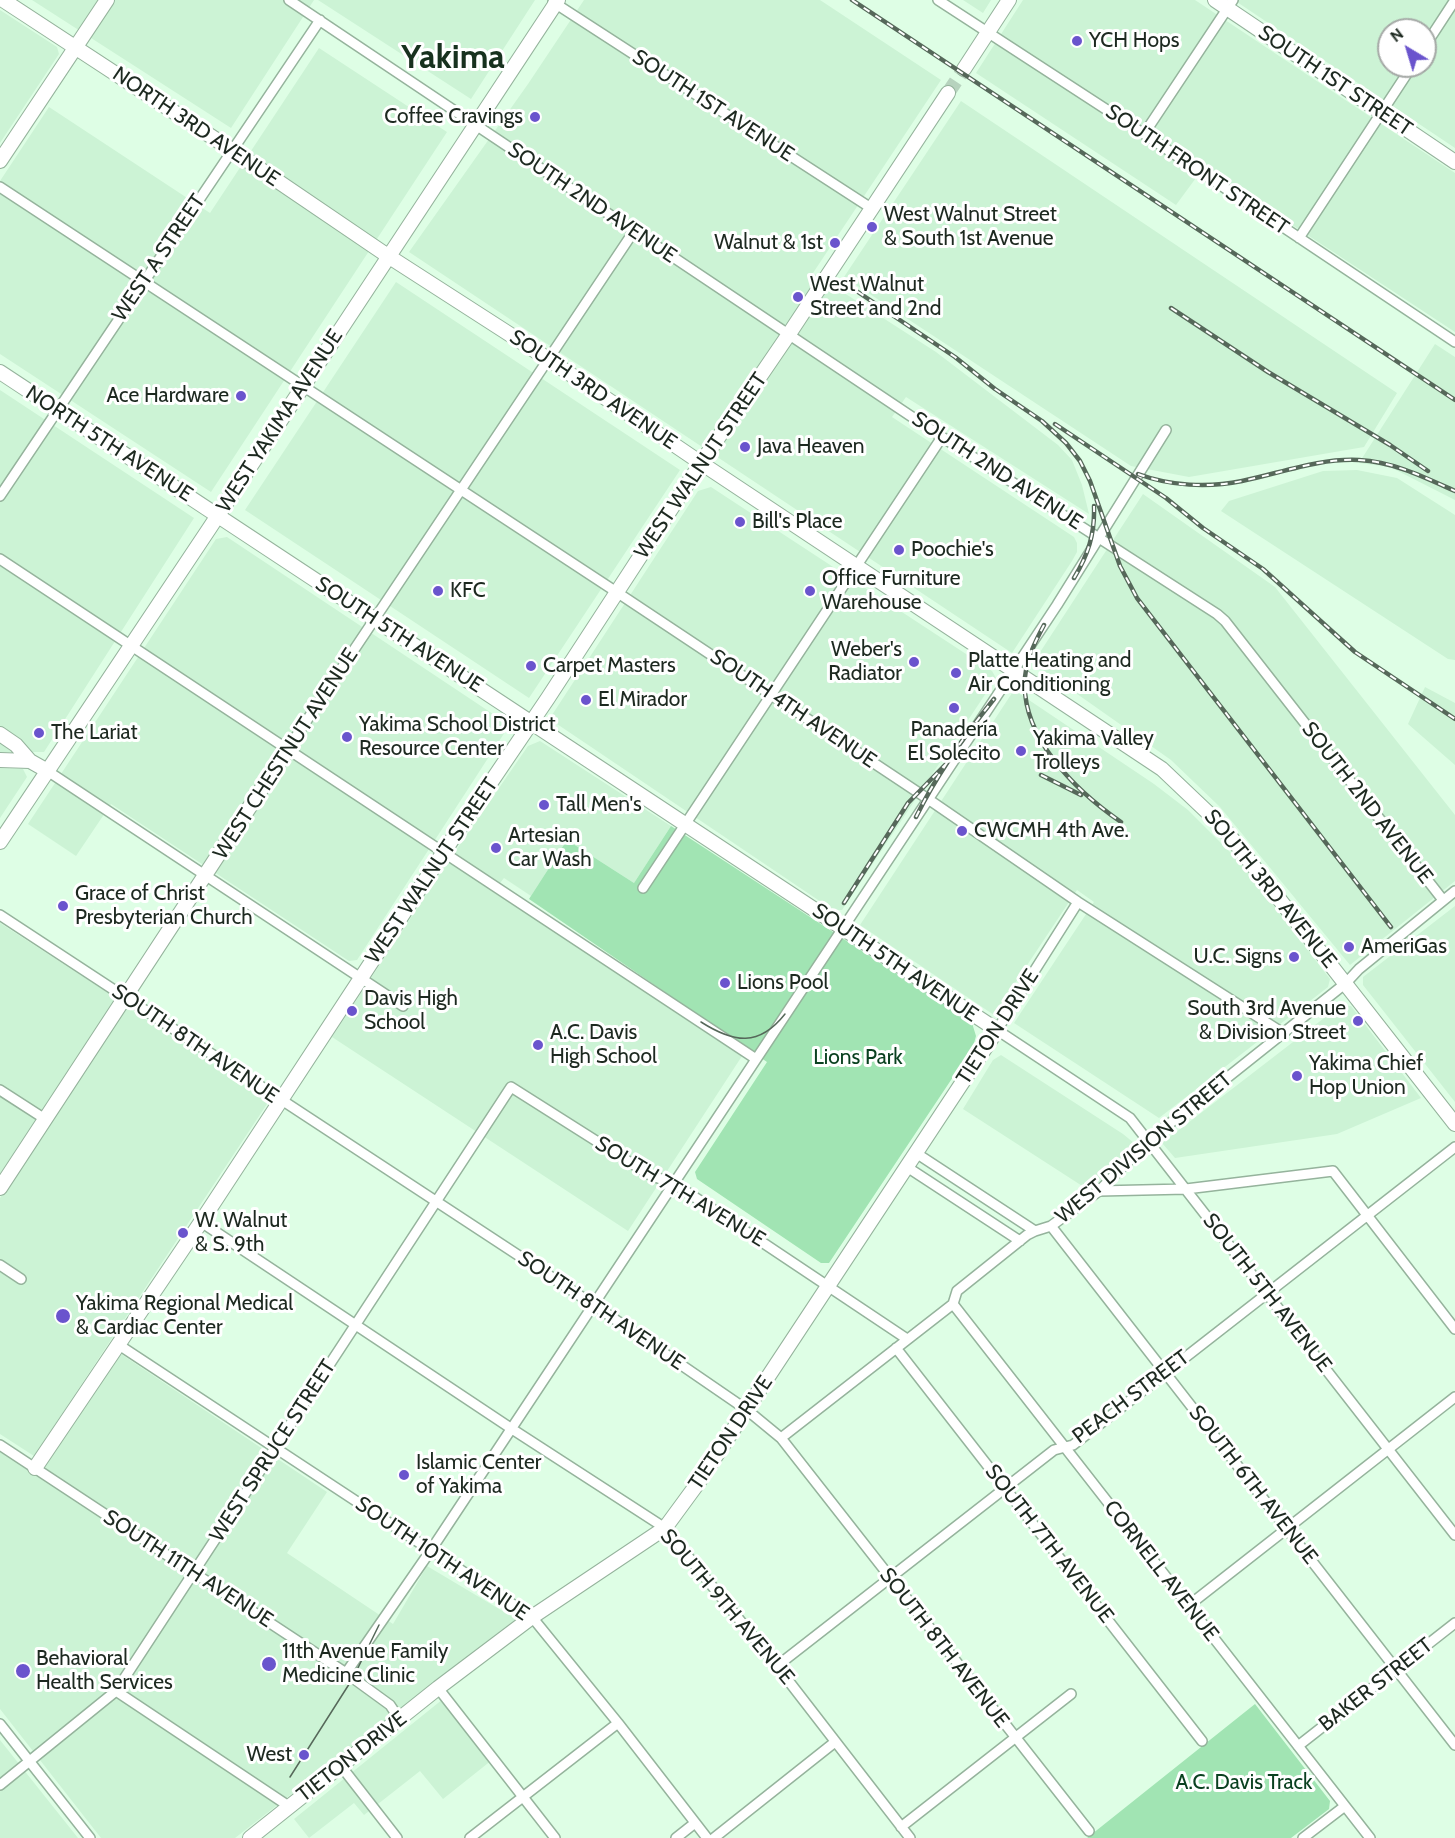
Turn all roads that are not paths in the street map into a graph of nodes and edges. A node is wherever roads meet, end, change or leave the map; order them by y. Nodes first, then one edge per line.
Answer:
1 (3, 0) edge
2 (107, 0) edge
3 (289, 0) edge
4 (938, 0) edge
5 (1009, 0) edge
6 (1215, 0) edge
7 (1455, 0) edge
8 (554, 1) edge
9 (1230, 4) edge
10 (320, 20) junction
11 (1437, 28) edge
12 (988, 33) junction
13 (75, 47) junction
14 (964, 69) tunnel mouth
15 (1404, 78) edge
16 (948, 93) tunnel mouth
17 (1382, 113) junction
18 (474, 126) junction
19 (1144, 134) junction
20 (232, 150) junction
21 (0, 161) edge
22 (1455, 162) edge
23 (0, 187) edge
24 (871, 208) junction
25 (634, 231) junction
26 (1299, 238) junction
27 (388, 256) junction
28 (144, 281) junction
29 (789, 334) junction
30 (1455, 341) edge
31 (548, 359) junction
32 (0, 372) edge
33 (303, 385) junction
34 (57, 410) junction
35 (1166, 430) dead end
36 (942, 437) junction
37 (701, 463) junction
38 (460, 490) junction
39 (0, 496) edge
40 (218, 516) junction
41 (1100, 537) junction
42 (0, 560) edge
43 (857, 566) junction
44 (618, 592) junction
45 (375, 618) junction
46 (131, 645) junction
47 (1014, 670) junction
48 (773, 696) junction
49 (532, 722) junction
50 (0, 734) edge
51 (287, 750) junction
52 (0, 760) edge
53 (30, 761) junction
54 (46, 770) junction
55 (928, 799) junction
56 (685, 825) junction
57 (0, 842) edge
58 (443, 853) junction
59 (207, 874) junction
60 (644, 888) dead end
61 (1455, 891) edge
62 (1443, 900) junction
63 (1078, 902) junction
64 (0, 915) edge
65 (843, 928) junction
66 (362, 978) junction
67 (1346, 983) junction
68 (125, 997) junction
69 (403, 1006) dead end
70 (997, 1030) junction
71 (1282, 1033) junction
72 (756, 1059) junction
73 (512, 1087) joint
74 (0, 1090) edge
75 (281, 1101) junction
76 (45, 1119) junction
77 (1455, 1125) edge
78 (1149, 1140) junction
79 (1455, 1147) edge
80 (916, 1153) junction
81 (907, 1167) junction
82 (675, 1184) junction
83 (0, 1188) edge
84 (1186, 1189) junction
85 (1099, 1191) junction
86 (436, 1202) junction
87 (1366, 1215) junction
88 (201, 1222) junction
89 (1051, 1226) junction
90 (1035, 1231) junction
91 (1020, 1241) junction
92 (0, 1265) edge
93 (21, 1279) dead end
94 (829, 1286) junction
95 (1266, 1293) junction
96 (953, 1304) junction
97 (594, 1305) junction
98 (356, 1325) junction
99 (1455, 1329) edge
100 (907, 1339) junction
101 (119, 1345) junction
102 (896, 1348) junction
103 (1166, 1372) junction
104 (1455, 1397) edge
105 (747, 1410) junction
106 (512, 1429) junction
107 (781, 1438) junction
108 (0, 1445) edge
109 (1064, 1446) junction
110 (274, 1448) junction
111 (1388, 1448) junction
112 (35, 1468) junction
113 (1006, 1488) junction
114 (665, 1528) junction
115 (1286, 1529) junction
116 (1455, 1535) edge
117 (431, 1550) junction
118 (193, 1572) junction
119 (891, 1579) junction
120 (1188, 1606) junction
121 (532, 1617) junction
122 (1455, 1623) edge
123 (777, 1666) junction
124 (1396, 1670) junction
125 (346, 1673) junction
126 (438, 1688) junction
127 (116, 1691) junction
128 (1071, 1694) dead end
129 (400, 1720) junction
130 (618, 1723) junction
131 (0, 1724) edge
132 (1015, 1737) junction
133 (1202, 1741) dead end
134 (835, 1742) junction
135 (1455, 1745) edge
136 (1298, 1746) junction
137 (30, 1762) junction
138 (341, 1766) junction
139 (0, 1785) edge
140 (523, 1797) junction
141 (1345, 1806) junction
142 (290, 1807) junction
143 (695, 1823) junction
144 (901, 1827) junction
145 (1089, 1831) dead end
146 (90, 1838) edge
147 (250, 1838) edge
148 (397, 1838) edge
149 (470, 1838) edge
150 (555, 1838) edge
151 (676, 1838) edge
152 (707, 1838) edge
153 (714, 1838) edge
154 (910, 1838) edge
155 (1303, 1838) edge
156 (1370, 1838) edge

1 - 13 street, NORTH 3RD AVENUE
2 - 13 street
3 - 10 street, SOUTH 2ND AVENUE
4 - 12 street, SOUTH FRONT STREET
5 - 12 street
6 - 9 street, SOUTH 1ST STREET
7 - 11 street
8 - 18 street, WEST YAKIMA AVENUE
8 - 24 street, SOUTH 1ST AVENUE
9 - 17 street, SOUTH 1ST STREET
9 - 19 street
10 - 18 street, SOUTH 2ND AVENUE
10 - 20 street, WEST A STREET
12 - 14 street
12 - 19 street, SOUTH FRONT STREET
13 - 20 street, NORTH 3RD AVENUE
13 - 21 street
15 - 17 street
16 - 24 street, WEST WALNUT STREET
17 - 22 street, SOUTH 1ST STREET
17 - 26 street
18 - 25 street, SOUTH 2ND AVENUE
18 - 27 street, WEST YAKIMA AVENUE
19 - 26 street, SOUTH FRONT STREET
20 - 27 street, NORTH 3RD AVENUE
20 - 28 street, WEST A STREET
23 - 28 street, SOUTH 4TH AVENUE
24 - 29 street, WEST WALNUT STREET
25 - 29 street, SOUTH 2ND AVENUE
25 - 31 street, WEST CHESTNUT AVENUE
26 - 30 street, SOUTH FRONT STREET
27 - 31 street, SOUTH 3RD AVENUE
27 - 33 street, WEST YAKIMA AVENUE
28 - 33 street, SOUTH 4TH AVENUE
28 - 34 street, WEST A STREET
29 - 36 street, SOUTH 2ND AVENUE
29 - 37 street, WEST WALNUT STREET
31 - 37 street, SOUTH 3RD AVENUE
31 - 38 street, WEST CHESTNUT AVENUE
32 - 34 street, NORTH 5TH AVENUE
33 - 38 street, SOUTH 4TH AVENUE
33 - 40 street, WEST YAKIMA AVENUE
34 - 39 street, WEST A STREET
34 - 40 street, NORTH 5TH AVENUE
35 - 41 street
36 - 41 street, SOUTH 2ND AVENUE
36 - 43 street
37 - 43 street, SOUTH 3RD AVENUE
37 - 44 street, WEST WALNUT STREET
38 - 44 street, SOUTH 4TH AVENUE
38 - 45 street, WEST CHESTNUT AVENUE
40 - 45 street, SOUTH 5TH AVENUE
40 - 46 street, WEST YAKIMA AVENUE
41 - 47 street
41 - 62 street, SOUTH 2ND AVENUE
42 - 46 street
43 - 47 street, SOUTH 3RD AVENUE
43 - 48 street
44 - 48 street, SOUTH 4TH AVENUE
44 - 49 street, WEST WALNUT STREET
45 - 49 street, SOUTH 5TH AVENUE
45 - 51 street, WEST CHESTNUT AVENUE
46 - 51 street
46 - 54 street, WEST YAKIMA AVENUE
47 - 55 street
47 - 67 street, SOUTH 3RD AVENUE
48 - 55 street, SOUTH 4TH AVENUE
48 - 56 street
49 - 56 street, SOUTH 5TH AVENUE
49 - 58 street, WEST WALNUT STREET
50 - 53 street
51 - 58 street
51 - 59 street, WEST CHESTNUT AVENUE
52 - 53 street
53 - 54 street
54 - 57 street, WEST YAKIMA AVENUE
54 - 59 street
55 - 63 street, SOUTH 4TH AVENUE
55 - 65 street
56 - 60 street
56 - 65 street, SOUTH 5TH AVENUE
58 - 66 street, WEST WALNUT STREET
58 - 72 street
59 - 66 street
59 - 68 street, WEST CHESTNUT AVENUE
61 - 62 street, WEST DIVISION STREET
62 - 67 street, WEST DIVISION STREET
63 - 70 street, TIETON DRIVE
63 - 71 street, SOUTH 4TH AVENUE
64 - 68 street, SOUTH 8TH AVENUE
65 - 70 street, SOUTH 5TH AVENUE
65 - 72 street
66 - 69 street
66 - 75 street, WEST WALNUT STREET
67 - 71 street, WEST DIVISION STREET
67 - 77 street, SOUTH 3RD AVENUE
68 - 75 street, SOUTH 8TH AVENUE
68 - 76 street, WEST CHESTNUT AVENUE
70 - 78 street, SOUTH 5TH AVENUE
70 - 80 street, TIETON DRIVE
71 - 78 street, WEST DIVISION STREET
72 - 82 street
73 - 82 street, SOUTH 7TH AVENUE
73 - 86 street, WEST SPRUCE STREET
74 - 76 street
75 - 86 street, SOUTH 8TH AVENUE
75 - 88 street, WEST WALNUT STREET
76 - 83 street, WEST CHESTNUT AVENUE
78 - 84 street, SOUTH 5TH AVENUE
78 - 85 street, WEST DIVISION STREET
79 - 87 street, PEACH STREET
80 - 81 street, TIETON DRIVE
80 - 90 street
81 - 91 street
81 - 94 street, TIETON DRIVE
82 - 94 street, SOUTH 7TH AVENUE
82 - 97 street
84 - 85 street
84 - 87 street
84 - 95 street, SOUTH 5TH AVENUE
85 - 89 street, WEST DIVISION STREET
86 - 97 street, SOUTH 8TH AVENUE
86 - 98 street, WEST SPRUCE STREET
87 - 95 street, PEACH STREET
87 - 99 street
88 - 98 street, SOUTH 9TH AVENUE
88 - 101 street, WEST WALNUT STREET
89 - 90 street, WEST DIVISION STREET
89 - 103 street, SOUTH 6TH AVENUE
90 - 91 street, WEST DIVISION STREET
91 - 96 street, WEST DIVISION STREET
92 - 93 street
94 - 100 street, SOUTH 7TH AVENUE
94 - 105 street, TIETON DRIVE
95 - 103 street, PEACH STREET
95 - 111 street, SOUTH 5TH AVENUE
96 - 100 street, WEST DIVISION STREET
96 - 109 street, CORNELL AVENUE
97 - 105 street, SOUTH 8TH AVENUE
97 - 106 street
98 - 106 street, SOUTH 9TH AVENUE
98 - 110 street, WEST SPRUCE STREET
100 - 102 street, WEST DIVISION STREET
101 - 110 street, SOUTH 10TH AVENUE
101 - 112 street, WEST WALNUT STREET
102 - 107 street, WEST DIVISION STREET
102 - 113 street, SOUTH 7TH AVENUE
103 - 109 street, PEACH STREET
103 - 115 street, SOUTH 6TH AVENUE
104 - 111 street
105 - 107 street, SOUTH 8TH AVENUE
105 - 114 street, TIETON DRIVE
106 - 114 street, SOUTH 9TH AVENUE
106 - 117 street
107 - 119 street, SOUTH 8TH AVENUE
108 - 112 street, SOUTH 11TH AVENUE
109 - 113 street, PEACH STREET
109 - 120 street, CORNELL AVENUE
110 - 117 street, SOUTH 10TH AVENUE
110 - 118 street, WEST SPRUCE STREET
111 - 115 street
111 - 116 street, SOUTH 5TH AVENUE
112 - 118 street, SOUTH 11TH AVENUE
113 - 119 street, PEACH STREET
113 - 133 street, SOUTH 7TH AVENUE
114 - 121 street, TIETON DRIVE
114 - 123 street, SOUTH 9TH AVENUE
115 - 120 street
115 - 124 street, SOUTH 6TH AVENUE
117 - 121 street, SOUTH 10TH AVENUE
117 - 125 street
118 - 125 street, SOUTH 11TH AVENUE
118 - 127 street, WEST SPRUCE STREET
119 - 123 street, PEACH STREET
119 - 132 street, SOUTH 8TH AVENUE
120 - 136 street, CORNELL AVENUE
121 - 126 street, TIETON DRIVE
121 - 130 street, SOUTH 10TH AVENUE
122 - 124 street, BAKER STREET
123 - 134 street, SOUTH 9TH AVENUE
124 - 135 street, SOUTH 6TH AVENUE
124 - 136 street, BAKER STREET
125 - 129 street, SOUTH 11TH AVENUE
126 - 129 street, TIETON DRIVE
126 - 140 street
127 - 137 street, WEST SPRUCE STREET
127 - 142 street
128 - 132 street
129 - 138 street, TIETON DRIVE
130 - 140 street
130 - 143 street, SOUTH 10TH AVENUE
131 - 137 street
132 - 144 street
132 - 145 street, SOUTH 8TH AVENUE
134 - 144 street, SOUTH 9TH AVENUE
134 - 153 street
136 - 141 street, CORNELL AVENUE
137 - 139 street, WEST SPRUCE STREET
137 - 146 street
138 - 142 street, TIETON DRIVE
138 - 148 street
140 - 149 street
140 - 150 street
141 - 155 street
141 - 156 street, CORNELL AVENUE
142 - 147 street, TIETON DRIVE
143 - 151 street
143 - 152 street, SOUTH 10TH AVENUE
144 - 154 street, SOUTH 9TH AVENUE

